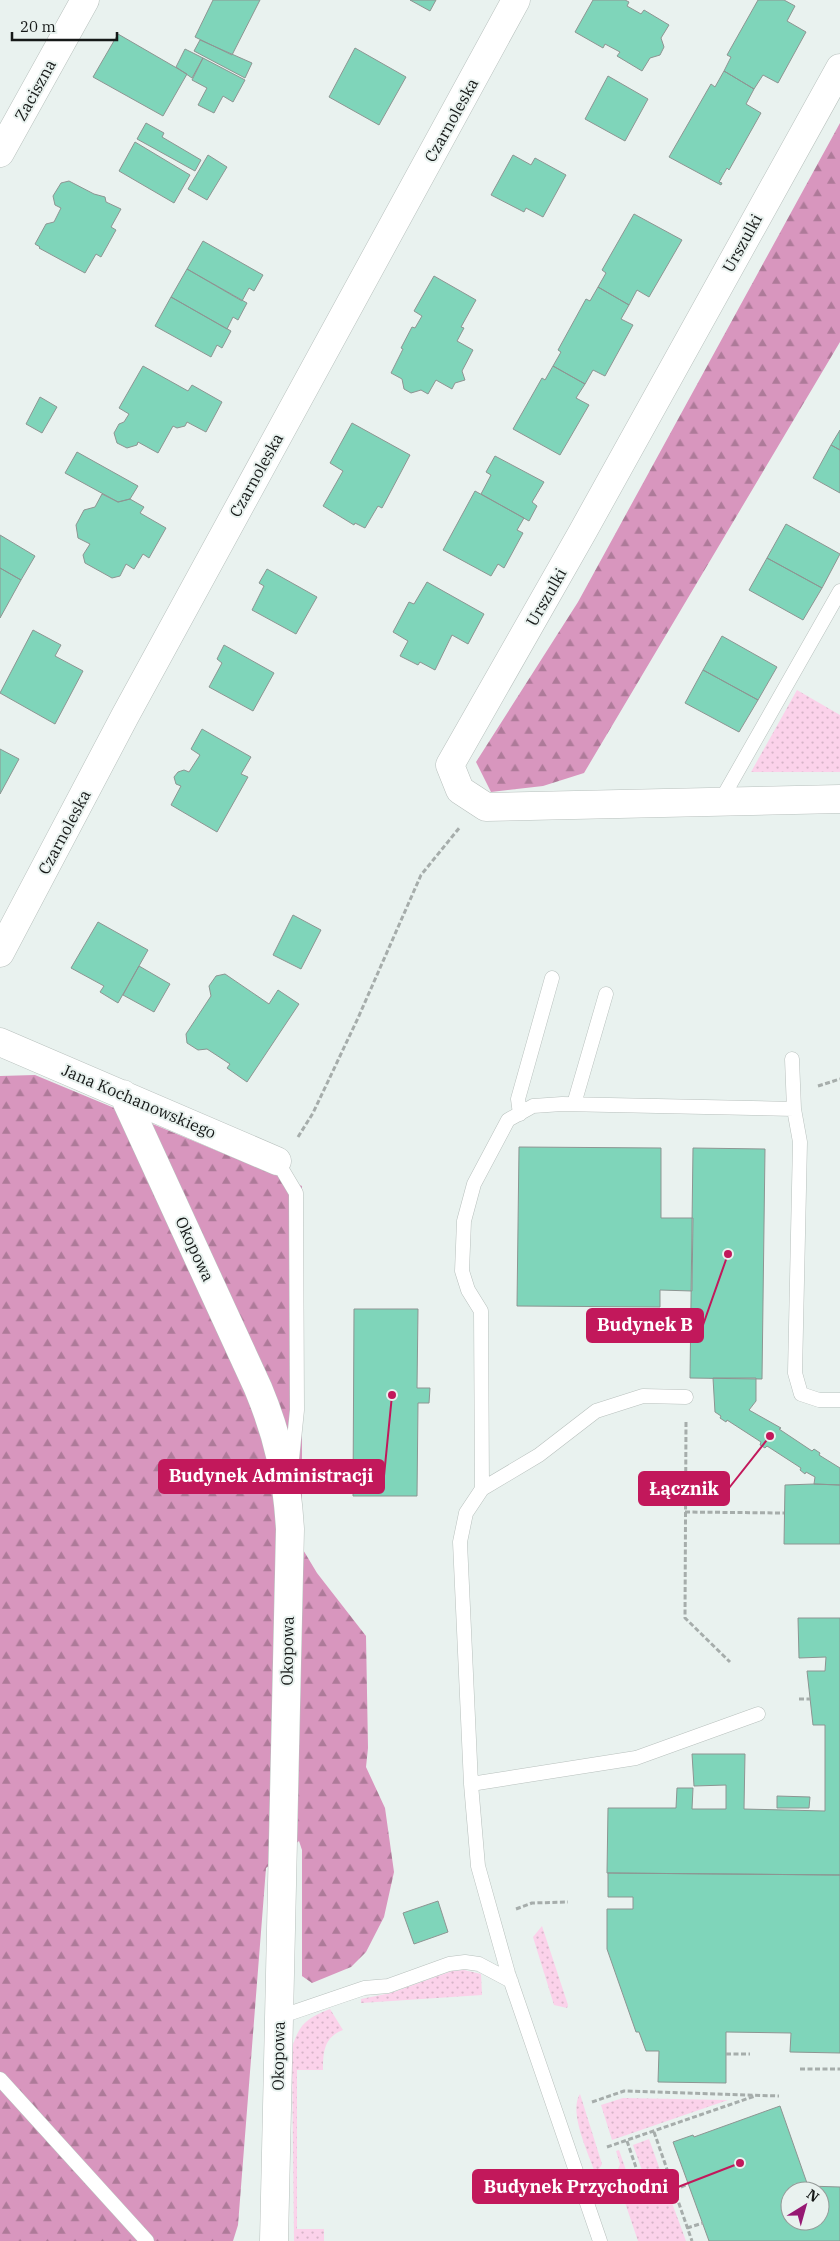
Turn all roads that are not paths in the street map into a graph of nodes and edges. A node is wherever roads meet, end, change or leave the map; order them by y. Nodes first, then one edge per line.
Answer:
1 (84, 0) edge
2 (516, 0) edge
3 (840, 68) edge
4 (0, 153) edge
5 (840, 591) edge
6 (840, 799) edge
7 (720, 802) junction
8 (0, 953) edge
9 (552, 978) dead end
10 (606, 994) dead end
11 (0, 1042) edge
12 (792, 1059) dead end
13 (124, 1094) junction
14 (574, 1104) junction
15 (794, 1109) junction
16 (520, 1114) junction
17 (277, 1161) joint
18 (686, 1397) dead end
19 (840, 1400) edge
20 (482, 1489) junction
21 (288, 1502) junction
22 (758, 1714) dead end
23 (471, 1784) junction
24 (511, 1981) junction
25 (279, 2017) junction
26 (0, 2079) edge
27 (147, 2241) edge
28 (274, 2241) edge
29 (600, 2241) edge

1 - 4 street, Zaciszna
2 - 8 street, Czarnoleska
3 - 7 street, Urszulki
5 - 7 lane
6 - 7 street, Urszulki
9 - 16 lane
10 - 14 lane
11 - 13 street, Jana Kochanowskiego
12 - 15 lane
13 - 17 street, Jana Kochanowskiego
13 - 21 street, Okopowa
14 - 15 lane
14 - 16 lane
15 - 19 lane
16 - 20 lane
17 - 21 lane
18 - 20 lane
20 - 23 lane
21 - 25 street, Okopowa
22 - 23 lane
23 - 24 lane
24 - 25 lane
24 - 29 lane
25 - 28 street, Okopowa
26 - 27 lane

